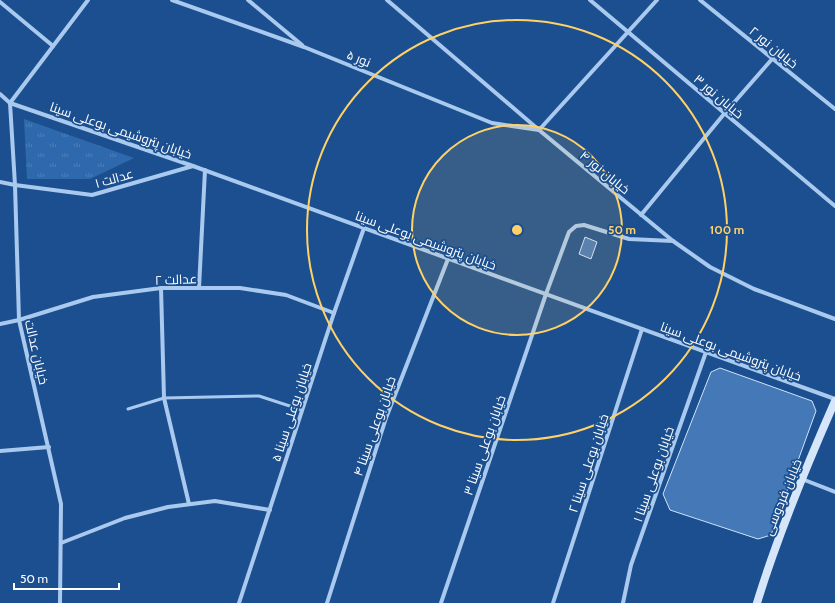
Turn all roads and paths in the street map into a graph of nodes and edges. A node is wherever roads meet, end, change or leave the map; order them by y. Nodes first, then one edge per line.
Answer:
1 (88, 0) edge
2 (172, 0) edge
3 (248, 0) edge
4 (387, 0) edge
5 (590, 0) edge
6 (657, 0) edge
7 (700, 0) edge
8 (0, 2) edge
9 (629, 32) junction
10 (53, 46) junction
11 (304, 47) junction
12 (773, 58) junction
13 (0, 94) edge
14 (10, 102) junction
15 (835, 109) edge
16 (724, 114) junction
17 (539, 130) junction
18 (193, 166) junction
19 (205, 170) junction
20 (0, 182) edge
21 (15, 185) junction
22 (835, 206) edge
23 (641, 214) junction
24 (364, 228) junction
25 (673, 242) junction
26 (448, 259) junction
27 (162, 288) junction
28 (199, 288) junction
29 (546, 294) junction
30 (334, 313) junction
31 (835, 319) edge
32 (19, 320) junction
33 (0, 324) edge
34 (642, 329) junction
35 (706, 352) junction
36 (164, 398) junction
37 (835, 400) edge
38 (128, 409) dead end
39 (302, 410) junction
40 (49, 447) junction
41 (0, 451) edge
42 (802, 479) junction
43 (835, 492) edge
44 (189, 504) junction
45 (270, 510) junction
46 (61, 543) junction
47 (60, 603) edge
48 (239, 603) edge
49 (327, 603) edge
50 (441, 603) edge
51 (553, 603) edge
52 (623, 603) edge
53 (757, 603) edge

1 - 10 street
2 - 11 street, نور ۵
3 - 11 street
4 - 17 street, خیابان نور ۴
5 - 9 street, خیابان نور ۳
6 - 9 street
7 - 12 street, خیابان نور ۲
8 - 10 street
9 - 16 street, خیابان نور ۳
9 - 17 street
10 - 14 street
11 - 17 street, نور ۵
12 - 15 street, خیابان نور ۲
12 - 16 street
13 - 14 street, خیابان پتروشیمی بوعلی سینا
14 - 18 street, خیابان پتروشیمی بوعلی سینا
14 - 21 street, خیابان عدالت
16 - 22 street, خیابان نور ۳
16 - 23 street
17 - 23 street, خیابان نور ۴
18 - 19 street, خیابان پتروشیمی بوعلی سینا
18 - 21 street, عدالت ۱
19 - 24 street, خیابان پتروشیمی بوعلی سینا
19 - 28 street
20 - 21 street, عدالت ۱
21 - 32 street, خیابان عدالت
23 - 25 street, خیابان نور ۴
24 - 26 street, خیابان پتروشیمی بوعلی سینا
24 - 30 street, خیابان بوعلی سینا ۵
25 - 29 street, خیابان بوعلی سینا ۳
25 - 31 street, خیابان نور ۴
26 - 29 street, خیابان پتروشیمی بوعلی سینا
26 - 49 street, خیابان بوعلی سینا ۴
27 - 28 street, عدالت ۲
27 - 32 street, عدالت ۲
27 - 36 street
28 - 30 street, عدالت ۲
29 - 34 street, خیابان پتروشیمی بوعلی سینا
29 - 50 street, خیابان بوعلی سینا ۳
30 - 39 street, خیابان بوعلی سینا ۵
32 - 33 street, عدالت ۲
32 - 40 street, خیابان عدالت
34 - 35 street, خیابان پتروشیمی بوعلی سینا
34 - 51 street, خیابان بوعلی سینا ۲
35 - 37 street, خیابان پتروشیمی بوعلی سینا
35 - 52 street, خیابان بوعلی سینا ۱
36 - 38 lane
36 - 39 lane
36 - 44 street
37 - 42 street, خیابان فردوسی
39 - 45 street, خیابان بوعلی سینا ۵
40 - 41 street
40 - 46 street, خیابان عدالت
42 - 43 street
42 - 53 street, خیابان فردوسی
44 - 45 street
44 - 46 street
45 - 48 street, خیابان بوعلی سینا ۵
46 - 47 street, خیابان عدالت

